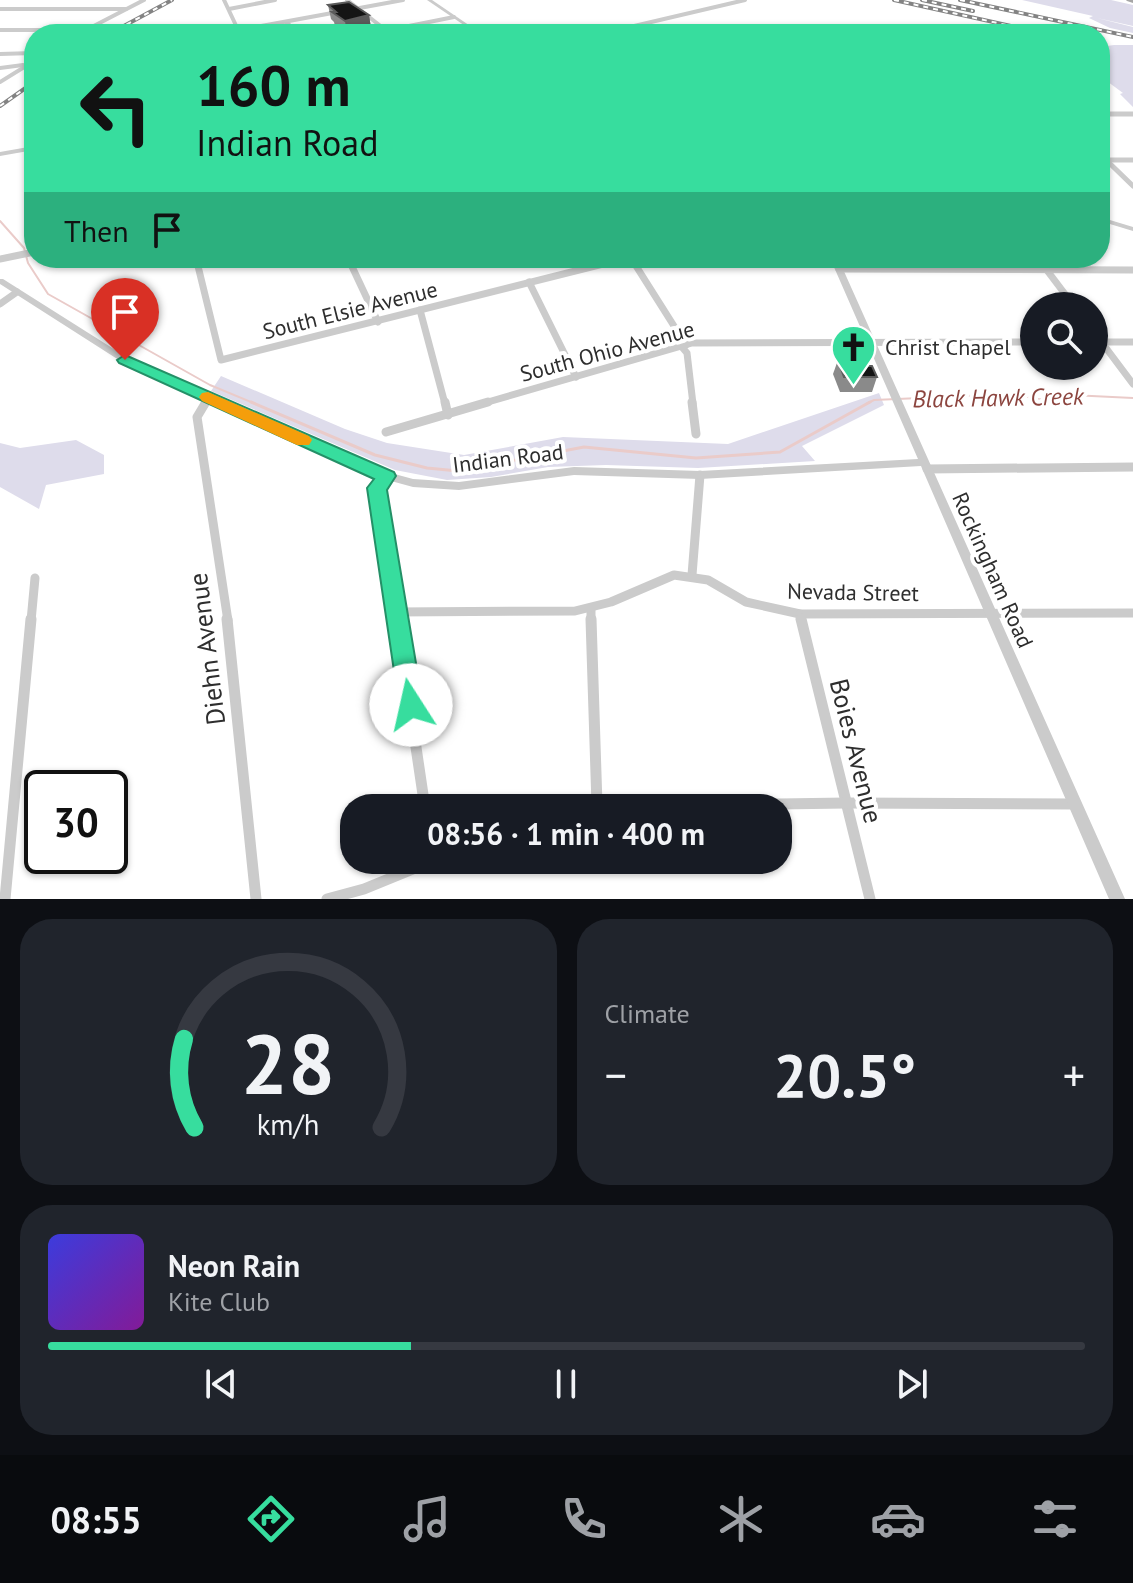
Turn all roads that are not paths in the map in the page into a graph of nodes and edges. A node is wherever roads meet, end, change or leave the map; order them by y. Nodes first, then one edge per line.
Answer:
1 (144, 0) edge
2 (224, 0) edge
3 (275, 0) edge
4 (347, 0) edge
5 (403, 0) edge
6 (429, 0) edge
7 (745, 0) edge
8 (358, 8) junction
9 (0, 9) edge
10 (126, 9) junction
11 (229, 9) junction
12 (454, 17) junction
13 (286, 22) joint
14 (98, 24) edge
15 (236, 24) edge
16 (277, 24) edge
17 (379, 24) edge
18 (424, 24) edge
19 (465, 24) edge
20 (643, 24) edge
21 (0, 30) edge
22 (24, 30) edge
23 (24, 53) edge
24 (0, 54) edge
25 (24, 65) edge
26 (24, 67) edge
27 (0, 68) edge
28 (0, 82) edge
29 (1110, 114) edge
30 (1133, 114) edge
31 (24, 150) edge
32 (0, 154) edge
33 (1110, 159) edge
34 (1133, 160) edge
35 (1110, 165) edge
36 (1133, 186) edge
37 (1110, 222) edge
38 (1133, 229) edge
39 (24, 254) edge
40 (0, 259) edge
41 (198, 268) edge
42 (353, 268) edge
43 (587, 268) edge
44 (635, 268) edge
45 (1055, 268) edge
46 (839, 269) joint
47 (1046, 269) junction
48 (1060, 270) junction
49 (1133, 270) edge
50 (0, 281) edge
51 (529, 282) junction
52 (17, 292) junction
53 (1063, 292) edge
54 (0, 304) edge
55 (420, 310) junction
56 (378, 322) junction
57 (1020, 342) edge
58 (1108, 342) edge
59 (1133, 342) edge
60 (871, 344) junction
61 (683, 345) junction
62 (1108, 354) edge
63 (576, 377) junction
64 (1133, 384) edge
65 (210, 398) junction
66 (448, 415) junction
67 (386, 432) dead end
68 (696, 434) dead end
69 (925, 466) junction
70 (1133, 467) edge
71 (700, 475) junction
72 (387, 476) junction
73 (692, 575) junction
74 (35, 578) dead end
75 (591, 608) junction
76 (395, 612) junction
77 (1133, 613) edge
78 (800, 614) junction
79 (991, 614) junction
80 (423, 794) edge
81 (597, 794) edge
82 (792, 803) edge
83 (846, 803) junction
84 (1074, 804) junction
85 (400, 874) edge
86 (5, 899) edge
87 (256, 899) edge
88 (327, 899) edge
89 (870, 899) edge
90 (1117, 899) edge

1 - 10 street
2 - 11 street
3 - 11 street
4 - 8 street
5 - 8 street
6 - 12 street
7 - 20 street
8 - 13 street
8 - 17 street
9 - 10 street
10 - 14 street
11 - 15 street
12 - 18 street
12 - 19 street
13 - 16 street
21 - 22 street
23 - 24 street
25 - 27 street
26 - 28 street
29 - 30 street
31 - 32 street
33 - 34 street
35 - 36 street
37 - 38 street
39 - 40 street
41 - 56 street, South Elsie Avenue
42 - 56 street
43 - 51 street, South Elsie Avenue
44 - 61 street
45 - 48 street
46 - 47 street
46 - 60 street, Rockingham Road
47 - 48 street
47 - 53 street
48 - 49 street
50 - 52 street, Indian Road
51 - 55 street, South Elsie Avenue
51 - 63 street
52 - 54 street
52 - 65 street, Indian Road
55 - 56 street, South Elsie Avenue
55 - 66 street
57 - 60 street, South Ohio Avenue
58 - 59 street
60 - 61 street, South Ohio Avenue
60 - 69 street, Rockingham Road
61 - 63 street, South Ohio Avenue
61 - 68 street
62 - 64 street
63 - 66 street, South Ohio Avenue
65 - 72 street, Indian Road
65 - 87 street, Diehn Avenue
66 - 67 street, South Ohio Avenue
69 - 70 street
69 - 71 street, Indian Road
69 - 79 street, Rockingham Road
71 - 72 street, Indian Road
71 - 73 street
72 - 76 street
73 - 75 street
73 - 78 street, Nevada Street
74 - 86 street
75 - 76 street
75 - 81 street
76 - 80 street
77 - 79 street, Nevada Street
78 - 79 street, Nevada Street
78 - 83 street, Boies Avenue
79 - 84 street, Rockingham Road
82 - 83 street
83 - 84 street
83 - 89 street, Boies Avenue
84 - 90 street, Rockingham Road
85 - 88 street

